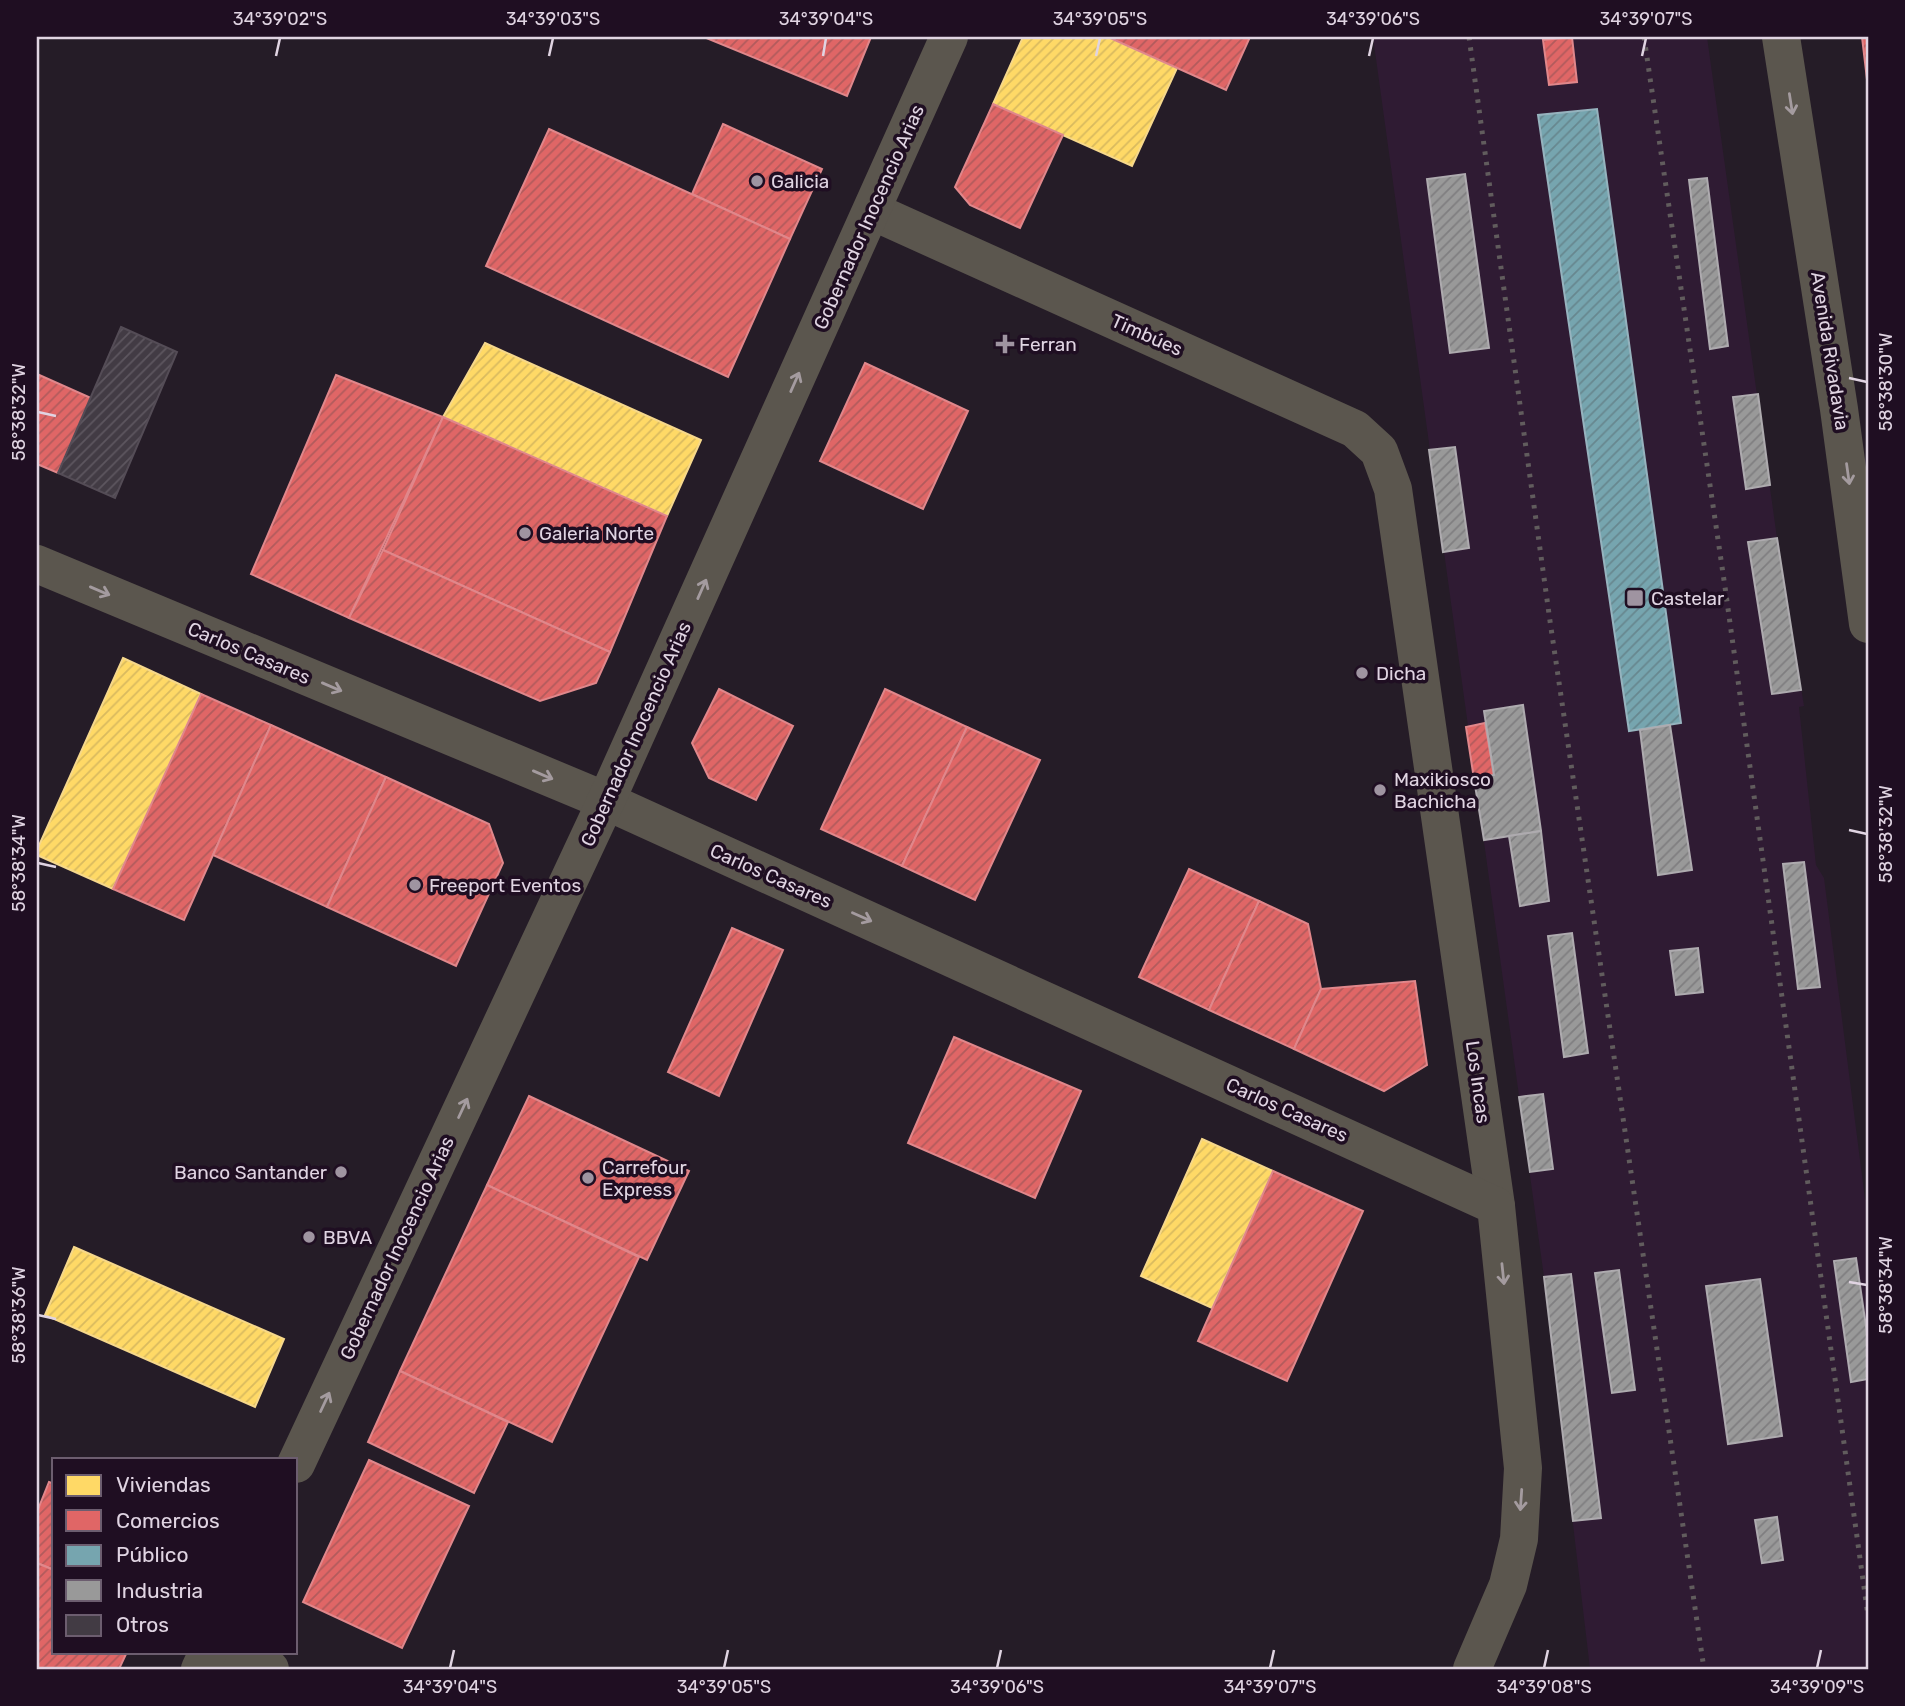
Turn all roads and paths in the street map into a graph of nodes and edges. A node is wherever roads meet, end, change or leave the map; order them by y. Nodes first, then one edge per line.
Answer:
1 (949, 37) edge
2 (1781, 37) edge
3 (872, 211) junction
4 (1393, 489) joint
5 (37, 565) edge
6 (1868, 624) edge
7 (606, 801) junction
8 (1496, 1206) junction
9 (298, 1460) edge
10 (235, 1654) edge
11 (270, 1669) edge
12 (1472, 1669) edge

1 - 3 street, Gobernador Inocencio Arias
2 -> 6 street, Avenida Rivadavia
3 - 4 street, Timbúes
7 -> 3 street, Gobernador Inocencio Arias
4 - 8 street, Los Incas
5 -> 7 street, Carlos Casares
7 -> 8 street, Carlos Casares
9 -> 7 street, Gobernador Inocencio Arias
8 -> 12 street, Los Incas
10 - 11 street

